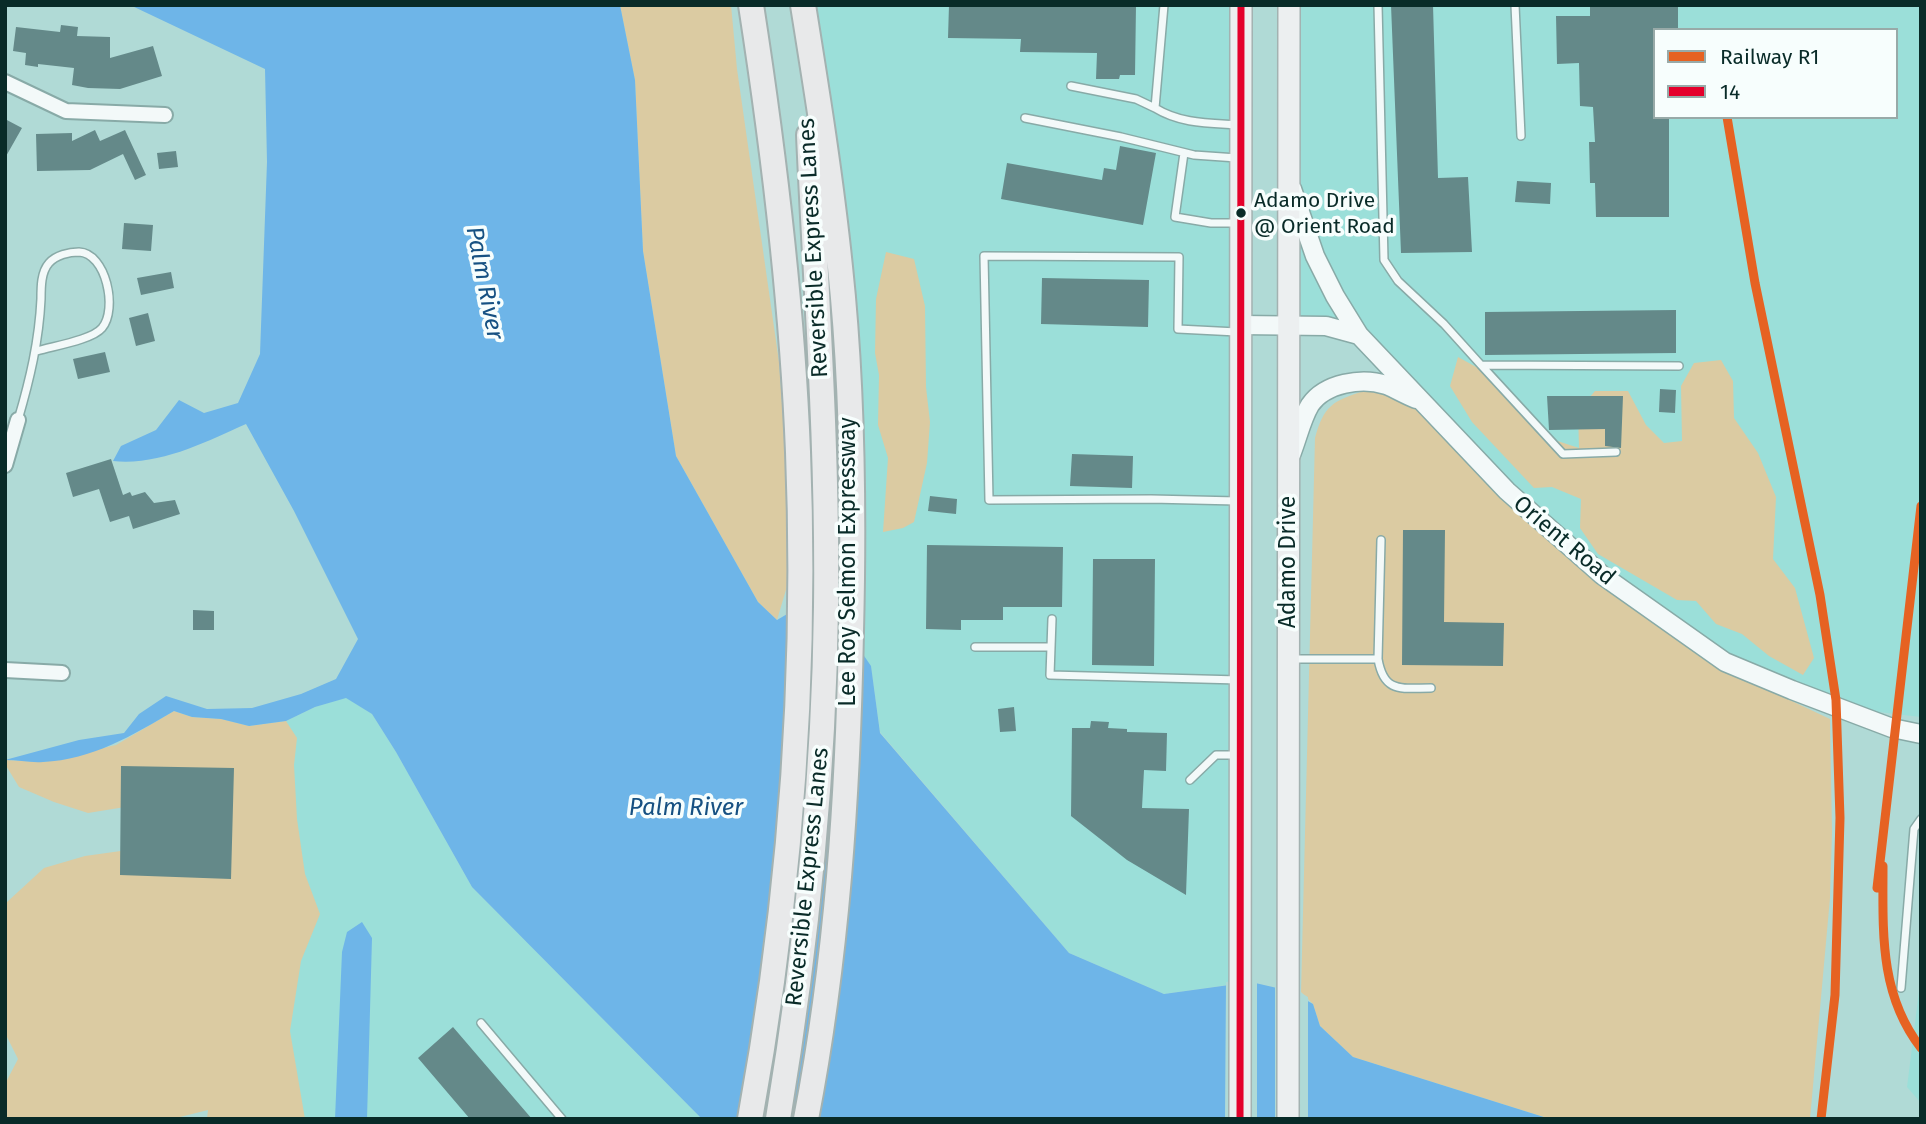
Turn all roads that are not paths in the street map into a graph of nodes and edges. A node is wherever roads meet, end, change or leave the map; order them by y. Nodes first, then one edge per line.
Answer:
1 (751, 5) edge
2 (802, 5) edge
3 (1164, 5) edge
4 (1241, 5) edge
5 (1289, 5) edge
6 (1378, 5) edge
7 (1515, 5) edge
8 (5, 82) edge
9 (1071, 86) dead end
10 (1155, 108) junction
11 (165, 115) dead end
12 (1025, 118) dead end
13 (1241, 125) junction
14 (1521, 136) dead end
15 (1184, 153) junction
16 (1241, 158) junction
17 (1288, 180) junction
18 (1241, 223) junction
19 (1289, 324) junction
20 (1241, 329) junction
21 (1359, 335) junction
22 (37, 351) junction
23 (1481, 365) junction
24 (1679, 366) dead end
25 (1424, 403) junction
26 (18, 420) joint
27 (1616, 452) dead end
28 (1289, 460) junction
29 (5, 466) edge
30 (1241, 501) junction
31 (1381, 540) dead end
32 (1052, 619) dead end
33 (975, 647) dead end
34 (1051, 647) junction
35 (1289, 659) junction
36 (1378, 659) junction
37 (5, 670) edge
38 (62, 673) dead end
39 (1240, 680) junction
40 (1431, 688) dead end
41 (1921, 734) edge
42 (1240, 755) junction
43 (1190, 780) dead end
44 (1921, 819) edge
45 (1901, 988) dead end
46 (481, 1023) dead end
47 (560, 1116) edge
48 (549, 1119) edge
49 (750, 1119) edge
50 (778, 1119) edge
51 (806, 1119) edge
52 (1240, 1119) edge
53 (1288, 1119) edge

1 - 49 highway
2 - 50 highway, Reversible Express Lanes
2 - 51 highway, Lee Roy Selmon Expressway
3 - 10 lane
4 - 13 main road
5 - 17 main road, Adamo Drive
6 - 23 lane
7 - 14 lane
8 - 11 street
9 - 10 lane
10 - 13 lane
12 - 15 lane
13 - 16 main road
15 - 16 lane
15 - 18 lane
16 - 18 main road
17 - 19 main road, Adamo Drive
17 - 21 street, Orient Road
18 - 20 main road
19 - 20 street
19 - 21 street
19 - 28 main road, Adamo Drive
20 - 30 main road
20 - 30 lane
21 - 25 street, Orient Road
22 - 22 lane
22 - 26 lane
23 - 24 lane
23 - 27 lane
25 - 28 street
25 - 41 street, Orient Road
26 - 29 street
28 - 35 main road, Adamo Drive
30 - 39 main road
31 - 36 lane
32 - 34 lane
33 - 34 lane
34 - 39 lane
35 - 36 lane
35 - 53 main road, Adamo Drive
36 - 40 lane
37 - 38 street
39 - 42 main road
42 - 43 lane
42 - 52 main road
44 - 45 lane
46 - 47 lane
47 - 48 lane

